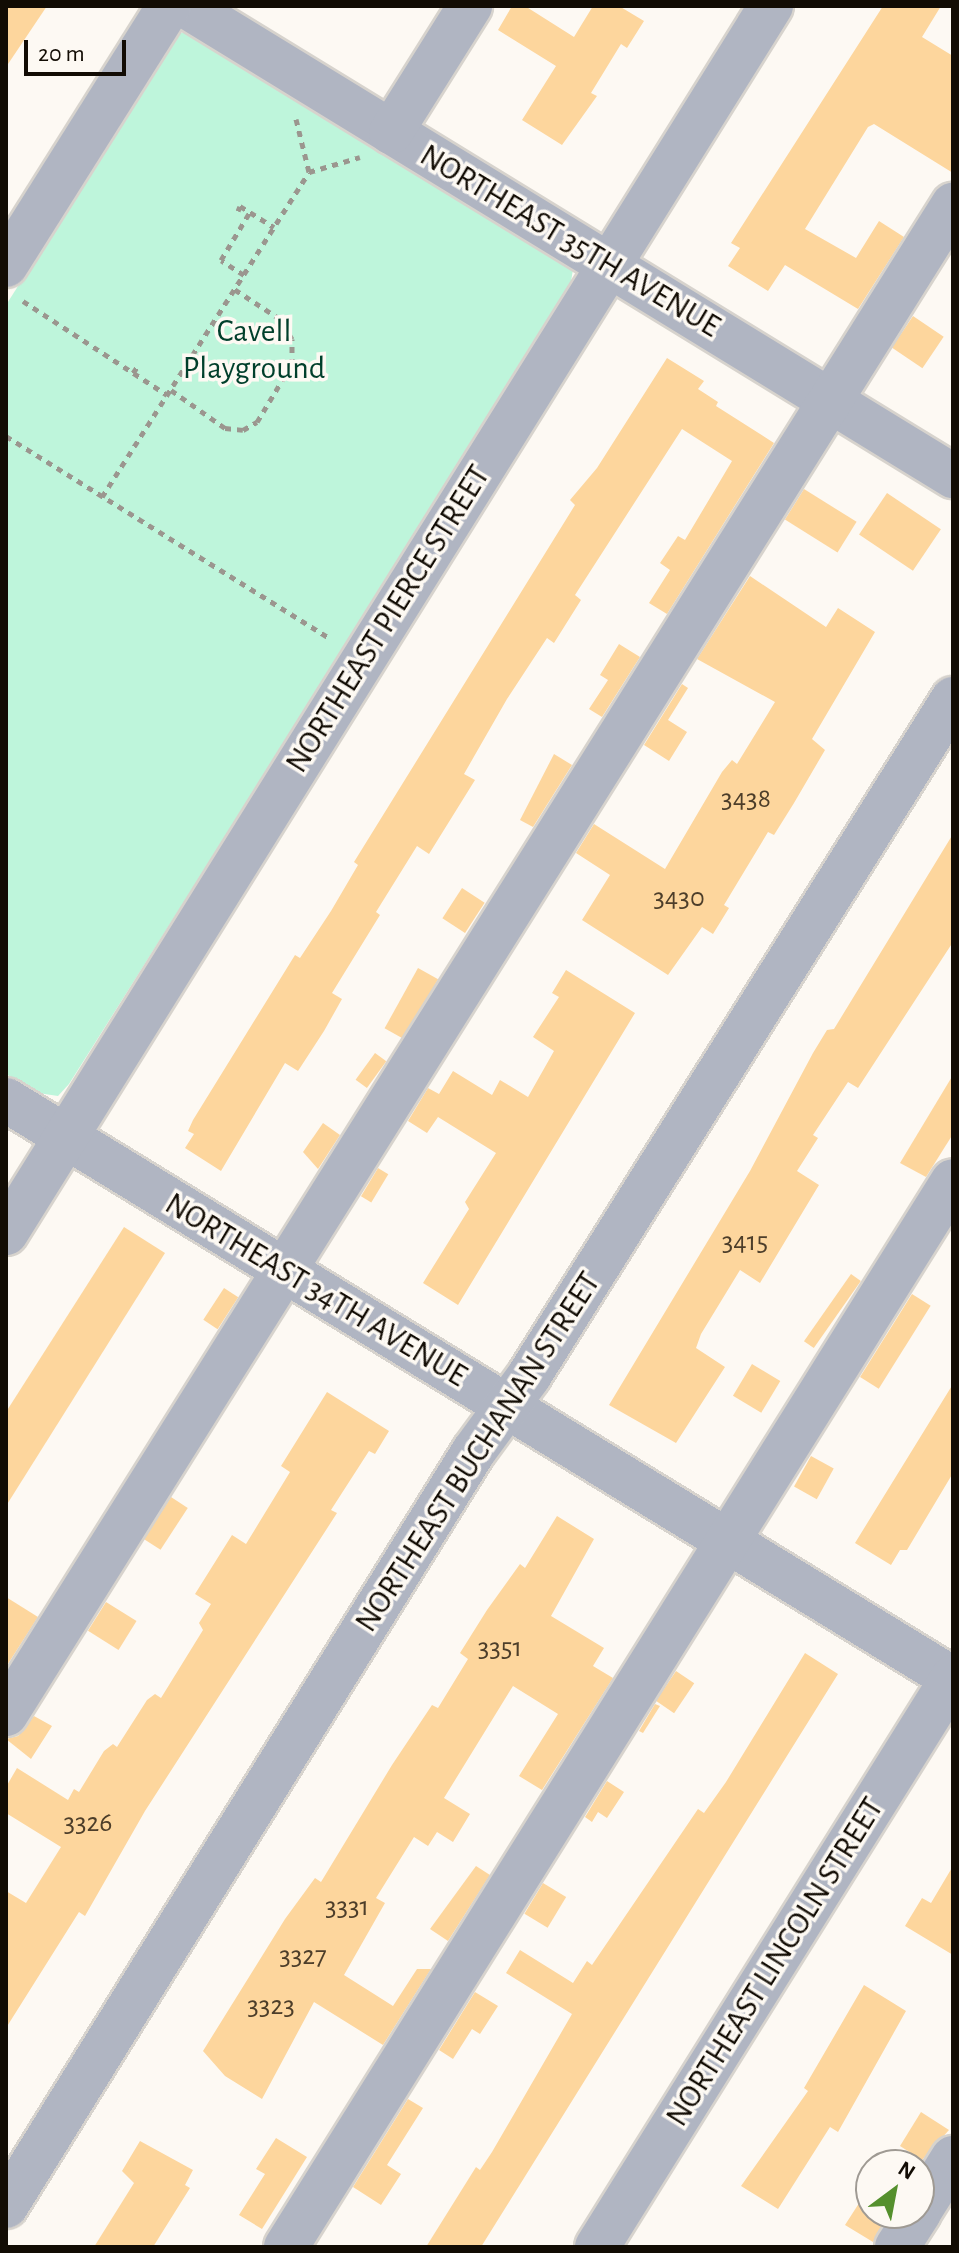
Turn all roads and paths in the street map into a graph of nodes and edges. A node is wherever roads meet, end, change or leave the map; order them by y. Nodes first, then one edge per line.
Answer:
1 (169, 6) edge
2 (186, 6) edge
3 (470, 6) edge
4 (771, 6) edge
5 (294, 111) dead end
6 (378, 144) junction
7 (309, 172) junction
8 (953, 205) edge
9 (238, 211) dead end
10 (250, 212) junction
11 (274, 227) junction
12 (610, 266) junction
13 (244, 275) junction
14 (15, 283) edge
15 (234, 289) junction
16 (139, 364) dead end
17 (133, 373) junction
18 (168, 392) junction
19 (831, 401) junction
20 (6, 436) edge
21 (953, 476) edge
22 (102, 497) junction
23 (329, 638) dead end
24 (953, 699) edge
25 (6, 1100) edge
26 (65, 1136) junction
27 (953, 1181) edge
28 (6, 1233) edge
29 (284, 1272) junction
30 (508, 1407) junction
31 (723, 1542) junction
32 (953, 1679) edge
33 (6, 1714) edge
34 (953, 2158) edge
35 (935, 2187) edge
36 (6, 2206) edge
37 (909, 2229) edge
38 (286, 2247) edge
39 (597, 2247) edge
40 (897, 2247) edge

1 - 14 street
2 - 6 street, NORTHEAST 35TH AVENUE
3 - 6 street
4 - 12 street, NORTHEAST PIERCE STREET
5 - 7 path
6 - 7 path
6 - 12 street, NORTHEAST 35TH AVENUE
7 - 11 path
8 - 19 street
9 - 10 path
10 - 11 path
10 - 13 path
11 - 13 path
12 - 19 street, NORTHEAST 35TH AVENUE
12 - 26 street, NORTHEAST PIERCE STREET
13 - 15 path
14 - 17 path
15 - 18 path
15 - 18 path
16 - 17 path
17 - 18 path
18 - 22 path
19 - 21 street, NORTHEAST 35TH AVENUE
19 - 29 street
20 - 22 path
22 - 23 path
24 - 30 street, NORTHEAST BUCHANAN STREET
25 - 26 street, NORTHEAST 34TH AVENUE
26 - 28 street, NORTHEAST PIERCE STREET
26 - 29 street, NORTHEAST 34TH AVENUE
27 - 31 street
29 - 30 street, NORTHEAST 34TH AVENUE
29 - 33 street
30 - 31 street, NORTHEAST 34TH AVENUE
30 - 36 street, NORTHEAST BUCHANAN STREET
31 - 32 street, NORTHEAST 34TH AVENUE
31 - 38 street
32 - 39 street, NORTHEAST LINCOLN STREET
34 - 35 street
37 - 40 street

